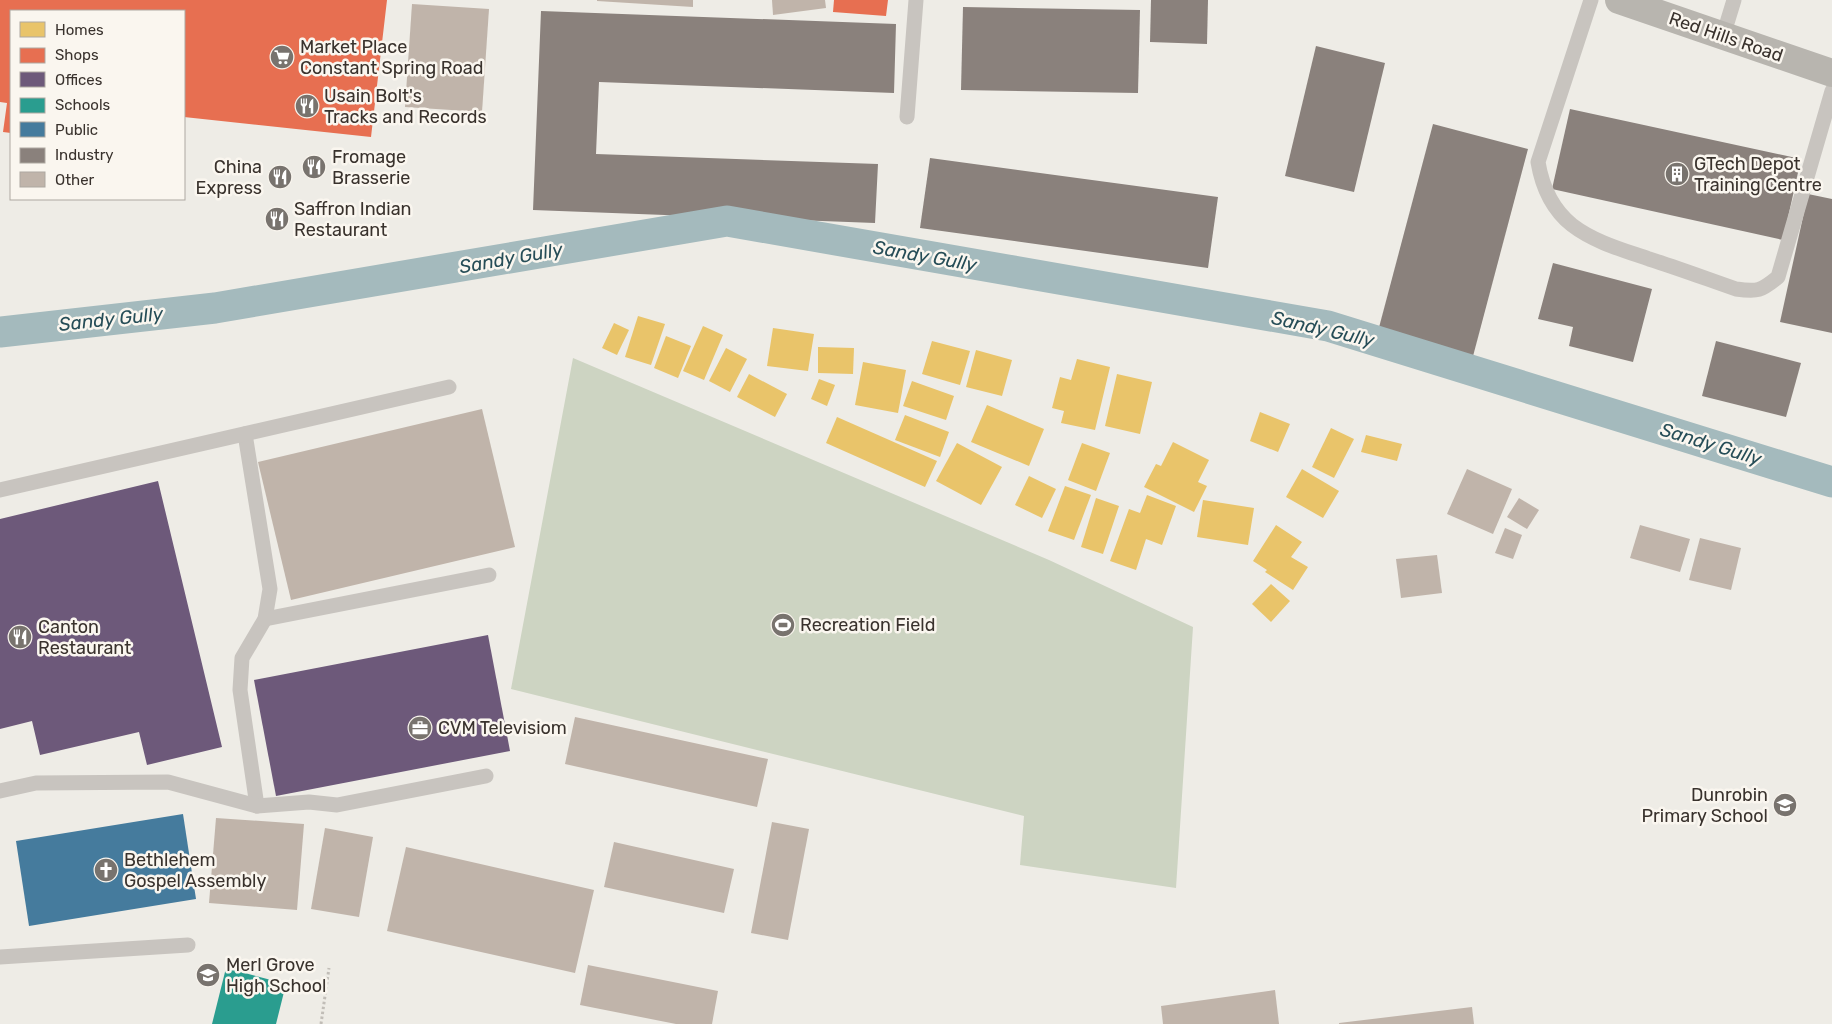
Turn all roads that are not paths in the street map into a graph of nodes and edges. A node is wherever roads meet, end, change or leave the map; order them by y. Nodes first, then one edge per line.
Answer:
1 (916, 0) edge
2 (1591, 0) edge
3 (1619, 0) edge
4 (1734, 0) edge
5 (1722, 36) junction
6 (1832, 72) edge
7 (1832, 91) edge
8 (907, 117) dead end
9 (449, 387) dead end
10 (245, 434) junction
11 (0, 490) edge
12 (489, 575) dead end
13 (265, 619) junction
14 (486, 776) dead end
15 (0, 791) edge
16 (256, 806) junction
17 (188, 945) dead end
18 (0, 957) edge

1 - 8 lane
2 - 7 lane
3 - 5 main road, Red Hills Road
4 - 5 lane
5 - 6 main road, Red Hills Road
9 - 10 lane
10 - 11 lane
10 - 13 lane
12 - 13 lane
13 - 16 lane
14 - 16 lane
15 - 16 lane
17 - 18 lane

